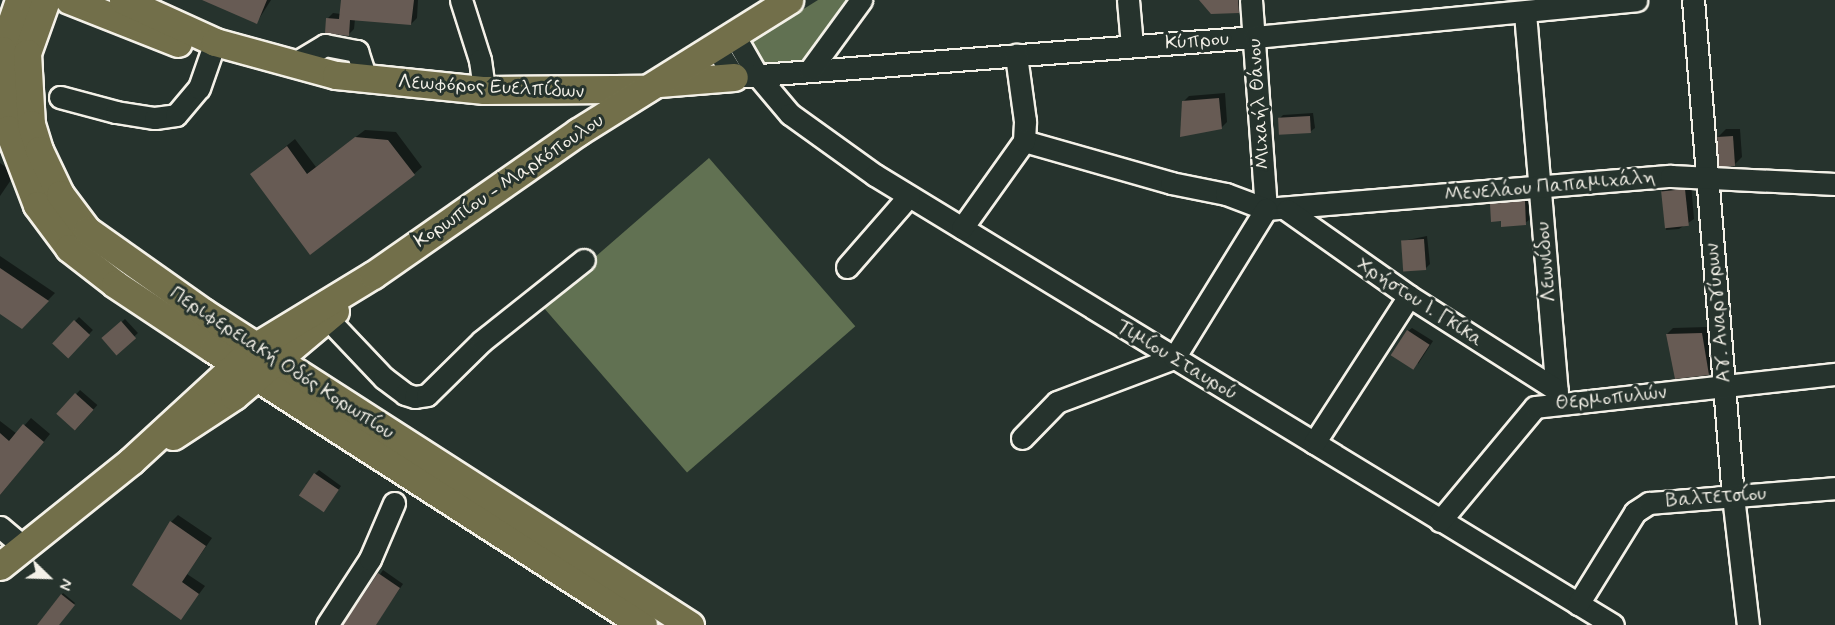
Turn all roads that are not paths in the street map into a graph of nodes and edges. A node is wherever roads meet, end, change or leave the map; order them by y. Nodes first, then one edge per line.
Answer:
1 (46, 0) edge
2 (69, 0) edge
3 (461, 0) edge
4 (789, 0) edge
5 (861, 0) edge
6 (1128, 0) edge
7 (1251, 0) edge
8 (1466, 0) edge
9 (1636, 0) edge
10 (1693, 0) edge
11 (12, 7) edge
12 (758, 8) edge
13 (115, 9) edge
14 (1525, 13) junction
15 (1480, 17) junction
16 (1255, 37) junction
17 (724, 40) junction
18 (1132, 46) junction
19 (214, 49) junction
20 (27, 53) junction
21 (1016, 55) junction
22 (296, 63) junction
23 (810, 70) junction
24 (336, 75) junction
25 (746, 76) junction
26 (366, 79) junction
27 (651, 86) junction
28 (484, 90) junction
29 (60, 97) dead end
30 (2, 102) edge
31 (1023, 141) junction
32 (1707, 176) junction
33 (1835, 184) edge
34 (1539, 186) junction
35 (909, 196) junction
36 (1276, 210) junction
37 (962, 228) junction
38 (584, 260) dead end
39 (847, 267) dead end
40 (373, 275) junction
41 (1409, 296) junction
42 (327, 318) junction
43 (267, 354) junction
44 (1174, 358) junction
45 (246, 370) junction
46 (1835, 374) edge
47 (1724, 386) junction
48 (1558, 397) junction
49 (1022, 438) dead end
50 (1314, 443) junction
51 (1835, 488) edge
52 (1733, 496) junction
53 (394, 503) dead end
54 (1440, 521) junction
55 (0, 527) edge
56 (24, 547) junction
57 (0, 566) edge
58 (1578, 604) junction
59 (327, 625) edge
60 (643, 625) edge
61 (690, 625) edge
62 (1613, 625) edge
63 (1748, 625) edge

1 - 20 main road, Περιφερειακή Οδός Κορωπίου
2 - 13 main road, Λεωφόρος Ευελπίδων
3 - 28 street
4 - 12 main road, Κορωπίου - Μαρκόπουλου
5 - 23 street
6 - 18 street
7 - 16 street, Μιχαήλ Θάνου
8 - 15 street
9 - 14 street, Κύπρου
10 - 32 street, Αγ. Αναργύρων
11 - 30 main road, Περιφερειακή Οδός Κορωπίου
12 - 17 main road, Κορωπίου - Μαρκόπουλου
13 - 19 main road, Λεωφόρος Ευελπίδων
13 - 20 main road
14 - 15 street, Κύπρου
14 - 34 street, Λεωνίδου
15 - 16 street, Κύπρου
16 - 18 street, Κύπρου
16 - 36 street, Μιχαήλ Θάνου
17 - 25 street, Τιμίου Σταυρού
17 - 27 main road, Κορωπίου - Μαρκόπουλου
18 - 21 street, Κύπρου
19 - 22 main road, Λεωφόρος Ευελπίδων
19 - 24 main road, Λεωφόρος Ευελπίδων
19 - 29 street
20 - 43 main road, Περιφερειακή Οδός Κορωπίου
21 - 23 street, Κύπρου
21 - 31 street
22 - 24 main road, Λεωφόρος Ευελπίδων
22 - 26 street
23 - 25 street, Κύπρου
24 - 26 main road, Λεωφόρος Ευελπίδων
25 - 27 main road, Λεωφόρος Ευελπίδων
25 - 35 street, Τιμίου Σταυρού
26 - 28 main road, Λεωφόρος Ευελπίδων
27 - 28 main road, Λεωφόρος Ευελπίδων
27 - 40 main road, Κορωπίου - Μαρκόπουλου
30 - 45 main road, Περιφερειακή Οδός Κορωπίου
31 - 36 street
31 - 37 street
32 - 33 street, Μενελάου Παπαμιχάλη
32 - 34 street, Μενελάου Παπαμιχάλη
32 - 47 street, Αγ. Αναργύρων
34 - 36 street, Μενελάου Παπαμιχάλη
34 - 48 street, Λεωνίδου
35 - 37 street, Τιμίου Σταυρού
35 - 39 street
36 - 41 street, Χρήστου Ι. Γκίκα
36 - 44 street
37 - 44 street, Τιμίου Σταυρού
38 - 42 street
40 - 42 main road, Κορωπίου - Μαρκόπουλου
40 - 43 main road, Κορωπίου - Μαρκόπουλου
41 - 48 street, Χρήστου Ι. Γκίκα
41 - 50 street
42 - 43 main road, Κορωπίου - Μαρκόπουλου
43 - 45 main road, Κορωπίου - Μαρκόπουλου
43 - 61 main road, Περιφερειακή Οδός Κορωπίου
44 - 49 street
44 - 50 street, Τιμίου Σταυρού
45 - 56 main road, Κορωπίου - Μαρκόπουλου
45 - 60 main road, Περιφερειακή Οδός Κορωπίου
46 - 47 street, Θερμοπυλών
47 - 48 street, Θερμοπυλών
47 - 52 street, Αγ. Αναργύρων
48 - 54 street, Θερμοπυλών
50 - 54 street, Τιμίου Σταυρού
51 - 52 street, Βαλτετσίου
52 - 58 street, Βαλτετσίου
52 - 63 street, Αγ. Αναργύρων
53 - 59 street
54 - 58 street, Τιμίου Σταυρού
55 - 56 street
56 - 57 main road, Κορωπίου - Μαρκόπουλου
58 - 62 street, Τιμίου Σταυρού

